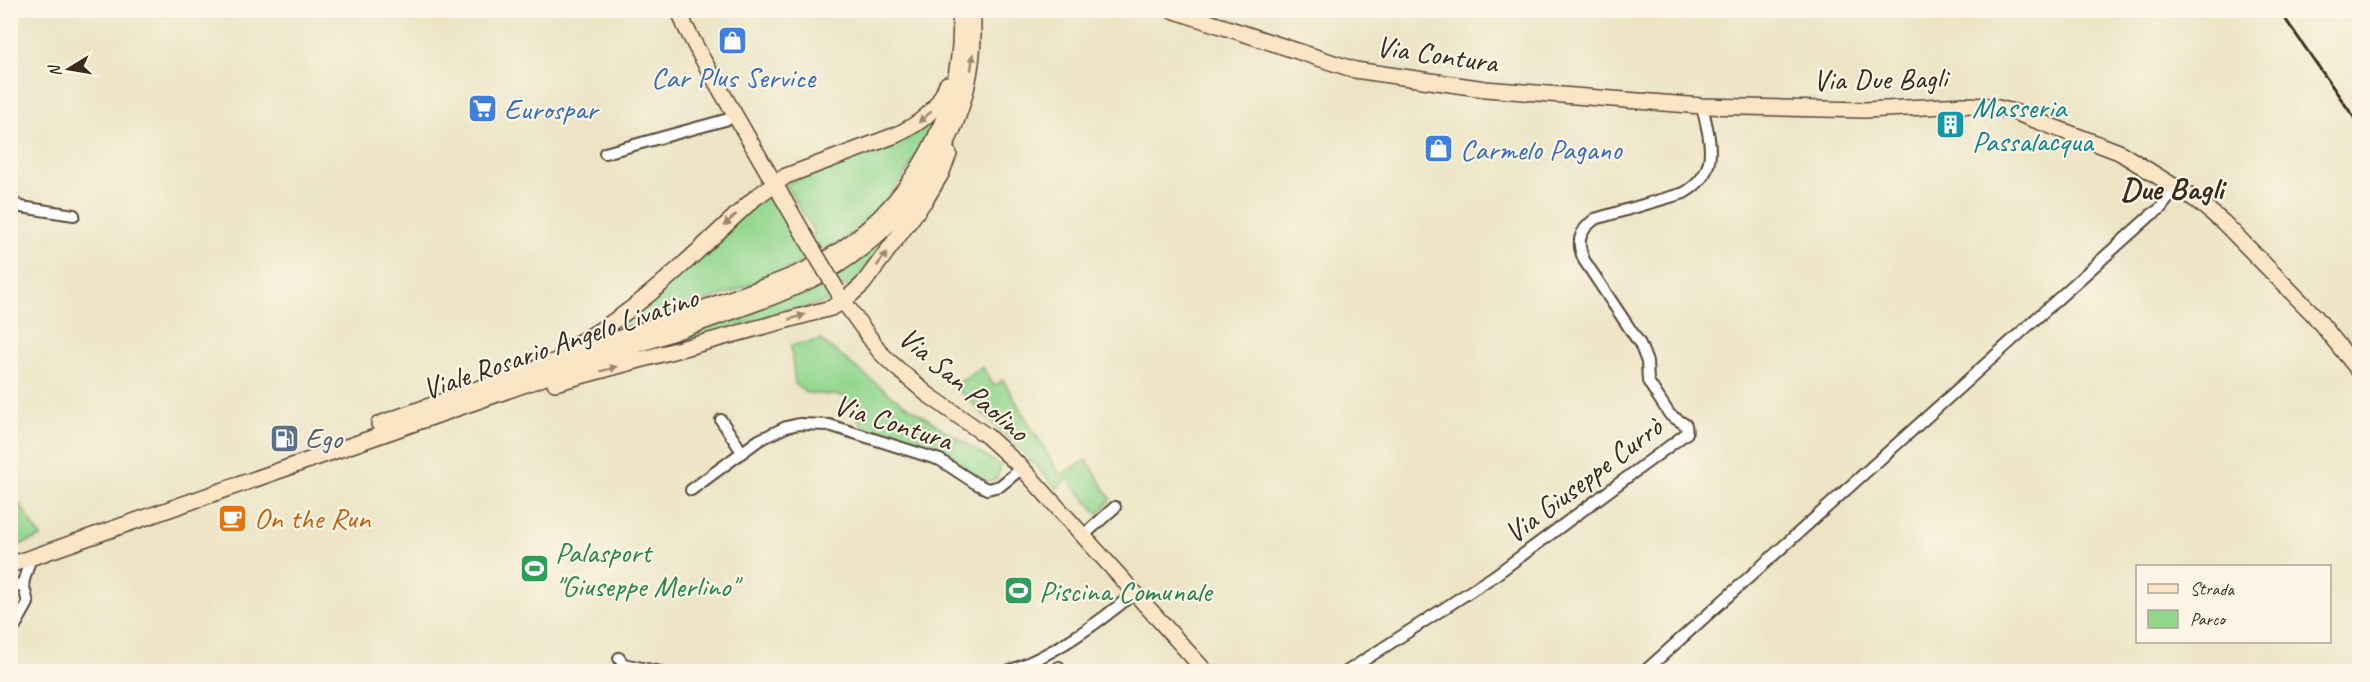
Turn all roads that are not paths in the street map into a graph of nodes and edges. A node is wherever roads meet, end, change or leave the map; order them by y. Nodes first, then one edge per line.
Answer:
1 (680, 10) edge
2 (960, 10) edge
3 (972, 10) edge
4 (1173, 10) edge
5 (960, 47) junction
6 (1702, 106) junction
7 (961, 112) junction
8 (736, 117) junction
9 (605, 153) dead end
10 (774, 183) junction
11 (2177, 187) junction
12 (10, 201) edge
13 (74, 215) dead end
14 (840, 296) junction
15 (2360, 372) edge
16 (468, 398) junction
17 (720, 420) dead end
18 (742, 452) junction
19 (1022, 468) junction
20 (691, 490) dead end
21 (1115, 507) dead end
22 (1083, 536) junction
23 (10, 555) edge
24 (31, 557) junction
25 (10, 565) edge
26 (22, 583) junction
27 (10, 588) edge
28 (1134, 593) junction
29 (10, 635) edge
30 (619, 658) dead end
31 (661, 672) edge
32 (1005, 672) edge
33 (1206, 672) edge
34 (1346, 672) edge
35 (1644, 672) edge

1 - 8 street, Via San Paolino
2 - 5 street, Viale Rosario Angelo Livatino
7 -> 3 street, Viale Rosario Angelo Livatino
4 - 6 street, Via Contura
5 -> 10 street
5 - 16 street, Viale Rosario Angelo Livatino
6 - 11 street, Via Due Bagli
6 - 34 street, Via Giuseppe Currò
14 -> 7 street
7 - 16 street, Viale Rosario Angelo Livatino
8 - 9 street
8 - 10 street, Via San Paolino
10 - 14 street, Via San Paolino, bridge
10 -> 16 street
11 - 15 street, Via Due Bagli
11 - 35 street
12 - 13 street
16 -> 14 street
14 - 19 street, Via San Paolino
16 - 23 street, Viale Rosario Angelo Livatino
16 - 24 street, Viale Rosario Angelo Livatino
17 - 18 street
18 - 19 street, Via Contura
18 - 20 street, Via Contura
19 - 22 street, Via San Paolino
21 - 22 street
22 - 28 street, Via San Paolino
24 - 25 street, Viale Rosario Angelo Livatino
24 - 26 street
26 - 27 street
26 - 29 street
28 - 32 street
28 - 33 street, Via San Paolino
30 - 31 street

